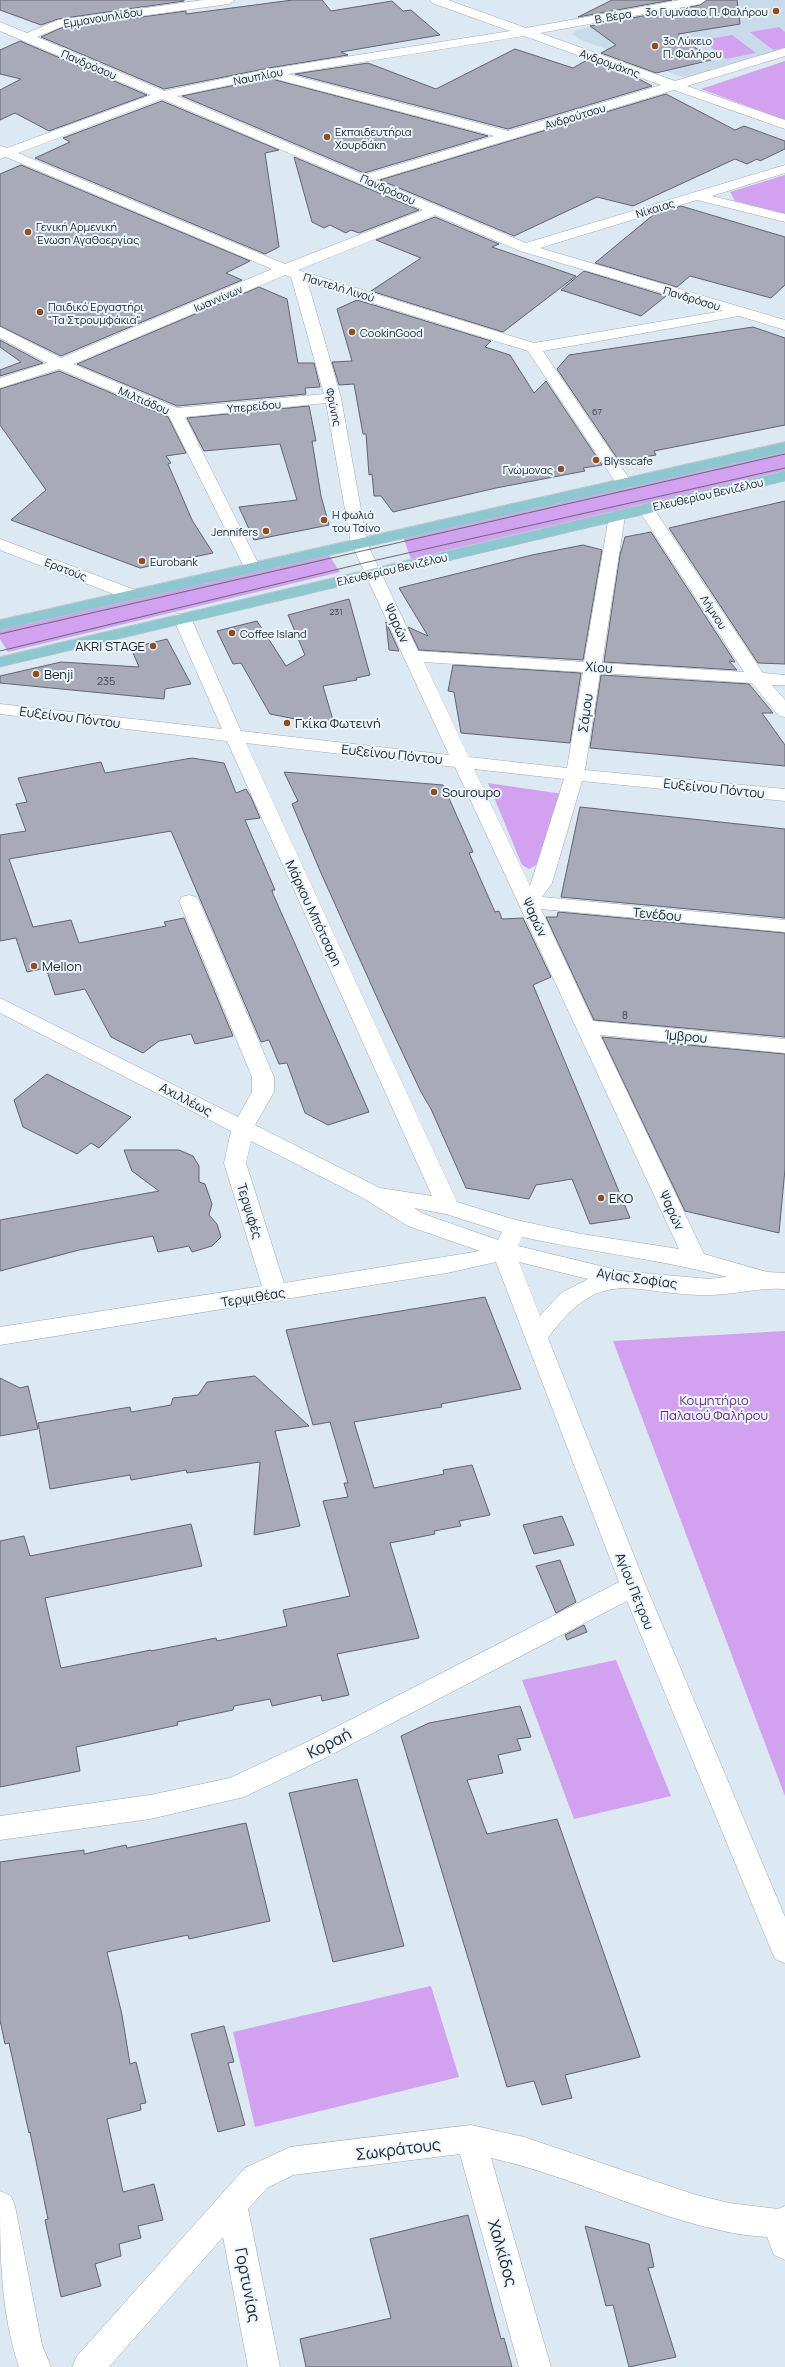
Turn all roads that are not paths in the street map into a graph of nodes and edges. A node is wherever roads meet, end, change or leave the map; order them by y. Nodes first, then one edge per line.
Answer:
1 (161, 0) edge
2 (228, 0) edge
3 (436, 0) edge
4 (700, 0) edge
5 (173, 7) junction
6 (0, 26) edge
7 (525, 32) junction
8 (27, 37) junction
9 (785, 52) edge
10 (268, 73) junction
11 (675, 86) junction
12 (162, 95) junction
13 (785, 125) edge
14 (510, 136) junction
15 (2, 153) edge
16 (785, 169) edge
17 (365, 179) junction
18 (697, 196) junction
19 (436, 210) junction
20 (785, 218) edge
21 (525, 248) junction
22 (292, 272) junction
23 (740, 312) junction
24 (785, 325) edge
25 (0, 332) edge
26 (533, 348) junction
27 (60, 364) junction
28 (0, 383) edge
29 (333, 398) junction
30 (175, 413) junction
31 (785, 447) edge
32 (785, 476) edge
33 (624, 483) junction
34 (646, 509) junction
35 (617, 516) junction
36 (359, 543) junction
37 (2, 546) edge
38 (252, 567) junction
39 (373, 573) junction
40 (132, 595) junction
41 (182, 618) junction
42 (0, 625) edge
43 (412, 656) junction
44 (0, 662) edge
45 (591, 666) junction
46 (757, 678) junction
47 (785, 680) edge
48 (0, 709) edge
49 (785, 712) edge
50 (234, 736) junction
51 (462, 762) junction
52 (575, 775) junction
53 (785, 795) edge
54 (189, 901) dead end
55 (528, 902) junction
56 (785, 926) edge
57 (0, 1005) edge
58 (586, 1027) junction
59 (785, 1046) edge
60 (243, 1127) junction
61 (371, 1193) junction
62 (448, 1207) junction
63 (515, 1228) junction
64 (505, 1251) junction
65 (695, 1260) junction
66 (621, 1279) junction
67 (778, 1281) edge
68 (276, 1294) junction
69 (0, 1336) edge
70 (536, 1338) junction
71 (633, 1586) junction
72 (0, 1828) edge
73 (785, 1950) edge
74 (471, 2139) junction
75 (232, 2204) junction
76 (0, 2206) edge
77 (783, 2230) edge
78 (35, 2367) edge
79 (88, 2367) edge
80 (264, 2367) edge
81 (535, 2367) edge

1 - 5 street
2 - 5 street, Εμμανουηλίδου
3 - 7 street, Ανδρομάχης
4 - 7 street, Β. Βέρα
5 - 8 street, Εμμανουηλίδου
6 - 8 street, Πανδρόσου
7 - 10 street, Ναυπλίου
7 - 11 street, Ανδρομάχης
8 - 12 street, Πανδρόσου
9 - 11 street, Ανδρούτσου
10 - 12 street, Ναυπλίου
10 - 14 street
11 - 13 street, Ανδρομάχης
11 - 14 street, Ανδρούτσου
12 - 15 street, Ναυπλίου
12 - 17 street, Πανδρόσου
14 - 17 street, Ανδρούτσου
15 - 22 street, Παντελή Λινού
16 - 18 street, Νίκαιας
17 - 19 street, Πανδρόσου
18 - 20 street
18 - 21 street, Νίκαιας
19 - 21 street, Πανδρόσου
19 - 22 street, Ιωαννίνων
21 - 23 street, Πανδρόσου
22 - 26 street, Παντελή Λινού
22 - 27 street, Ιωαννίνων
22 - 29 street, Φρύνης
23 - 24 street, Πανδρόσου
23 - 26 street
25 - 27 street, Μιλτιάδου
26 - 33 street
27 - 28 street, Ιωαννίνων
27 - 30 street, Μιλτιάδου
29 - 30 street, Υπερείδου
29 - 36 street, Φρύνης
30 - 38 street, Μιλτιάδου
31 - 33 main road
32 - 34 main road, Ελευθερίου Βενιζέλου
33 - 36 main road
34 - 35 main road, Ελευθερίου Βενιζέλου
34 - 46 street, Λήμνου
35 - 39 main road, Ελευθερίου Βενιζέλου
35 - 45 street, Σάμου
36 - 38 main road
36 - 39 street, Φρύνης
37 - 40 street, Ερατούς
38 - 40 main road
39 - 41 main road, Ελευθερίου Βενιζέλου
39 - 43 street, Ψαρών
40 - 42 main road
41 - 44 main road, Ελευθερίου Βενιζέλου
41 - 50 street, Μάρκου Μπότσαρη
43 - 45 street, Χίου
43 - 51 street, Ψαρών
45 - 46 street, Χίου
45 - 52 street, Σάμου
46 - 47 street, Χίου
46 - 49 street, Λήμνου
48 - 50 street, Ευξείνου Πόντου
50 - 51 street, Ευξείνου Πόντου
50 - 62 street, Μάρκου Μπότσαρη
51 - 52 street, Ευξείνου Πόντου
51 - 55 street, Ψαρών
52 - 53 street, Ευξείνου Πόντου
52 - 55 street, Σάμου
54 - 60 street, Τερψιφές
55 - 56 street, Τενέδου
55 - 58 street, Ψαρών
57 - 60 street, Αχιλλέως
58 - 59 street, Ίμβρου
58 - 65 street, Ψαρών
60 - 61 street, Αχιλλέως
60 - 68 street, Τερψιφές
61 - 62 street, Αχιλλέως
61 - 64 street, Αχιλλέως
62 - 63 street, Αχιλλέως
63 - 64 street
63 - 65 street, Αγίας Σοφίας
64 - 66 street, Αγίας Σοφίας
64 - 68 street, Τερψιθέας
64 - 70 street, Αγίου Πέτρου
65 - 67 street, Αγίας Σοφίας
66 - 67 street, Αγίας Σοφίας
66 - 70 street
68 - 69 street, Τερψιθέας
70 - 71 street, Αγίου Πέτρου
71 - 72 street, Κοραή
71 - 73 street, Αγίου Πέτρου
74 - 75 street, Σωκράτους
74 - 77 street, Σωκράτους
74 - 81 street, Χαλκίδος
75 - 79 street, Σωκράτους
75 - 80 street, Γορτυνίας
76 - 78 street

